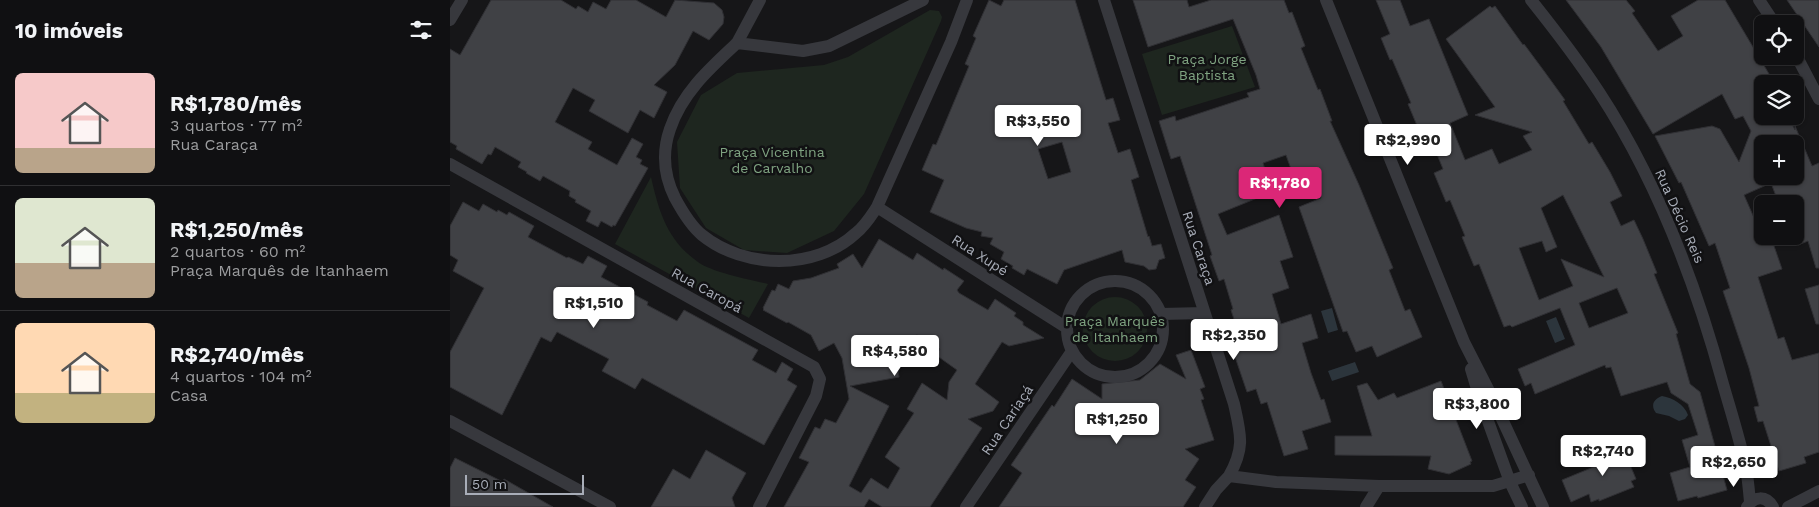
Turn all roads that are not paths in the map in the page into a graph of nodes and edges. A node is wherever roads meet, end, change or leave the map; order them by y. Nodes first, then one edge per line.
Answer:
1 (462, 0) edge
2 (758, 0) edge
3 (923, 0) edge
4 (967, 0) edge
5 (1104, 0) edge
6 (1326, 0) edge
7 (1531, 0) edge
8 (1759, 0) edge
9 (1769, 15) edge
10 (450, 20) edge
11 (737, 43) junction
12 (1801, 65) edge
13 (1819, 99) edge
14 (450, 164) edge
15 (877, 207) junction
16 (1204, 313) junction
17 (1161, 314) junction
18 (1067, 328) junction
19 (1464, 342) junction
20 (1072, 351) junction
21 (450, 421) edge
22 (1529, 475) junction
23 (1229, 476) junction
24 (1510, 482) junction
25 (1379, 486) junction
26 (1819, 491) edge
27 (1760, 503) edge
28 (1791, 505) edge
29 (610, 507) edge
30 (759, 507) edge
31 (966, 507) edge
32 (1205, 507) edge
33 (1366, 507) edge
34 (1522, 507) edge
35 (1543, 507) edge

1 - 10 street
2 - 11 street
3 - 11 street
4 - 15 street
5 - 16 street, Rua Caraça
6 - 19 street
7 - 27 street, Rua Décio Reis
8 - 9 street
11 - 15 street
12 - 13 street
14 - 30 street, Rua Caropá
15 - 18 street, Rua Xupé
16 - 17 street
16 - 23 street, Rua Caraça
17 - 18 street
17 - 20 street
18 - 20 street
19 - 22 street
19 - 24 street
20 - 31 street, Rua Cariaçá
21 - 29 street
22 - 24 street
22 - 35 street
23 - 25 street
23 - 32 street, Rua Caraça
24 - 25 street
24 - 34 street
25 - 33 street
26 - 28 street
27 - 28 street

